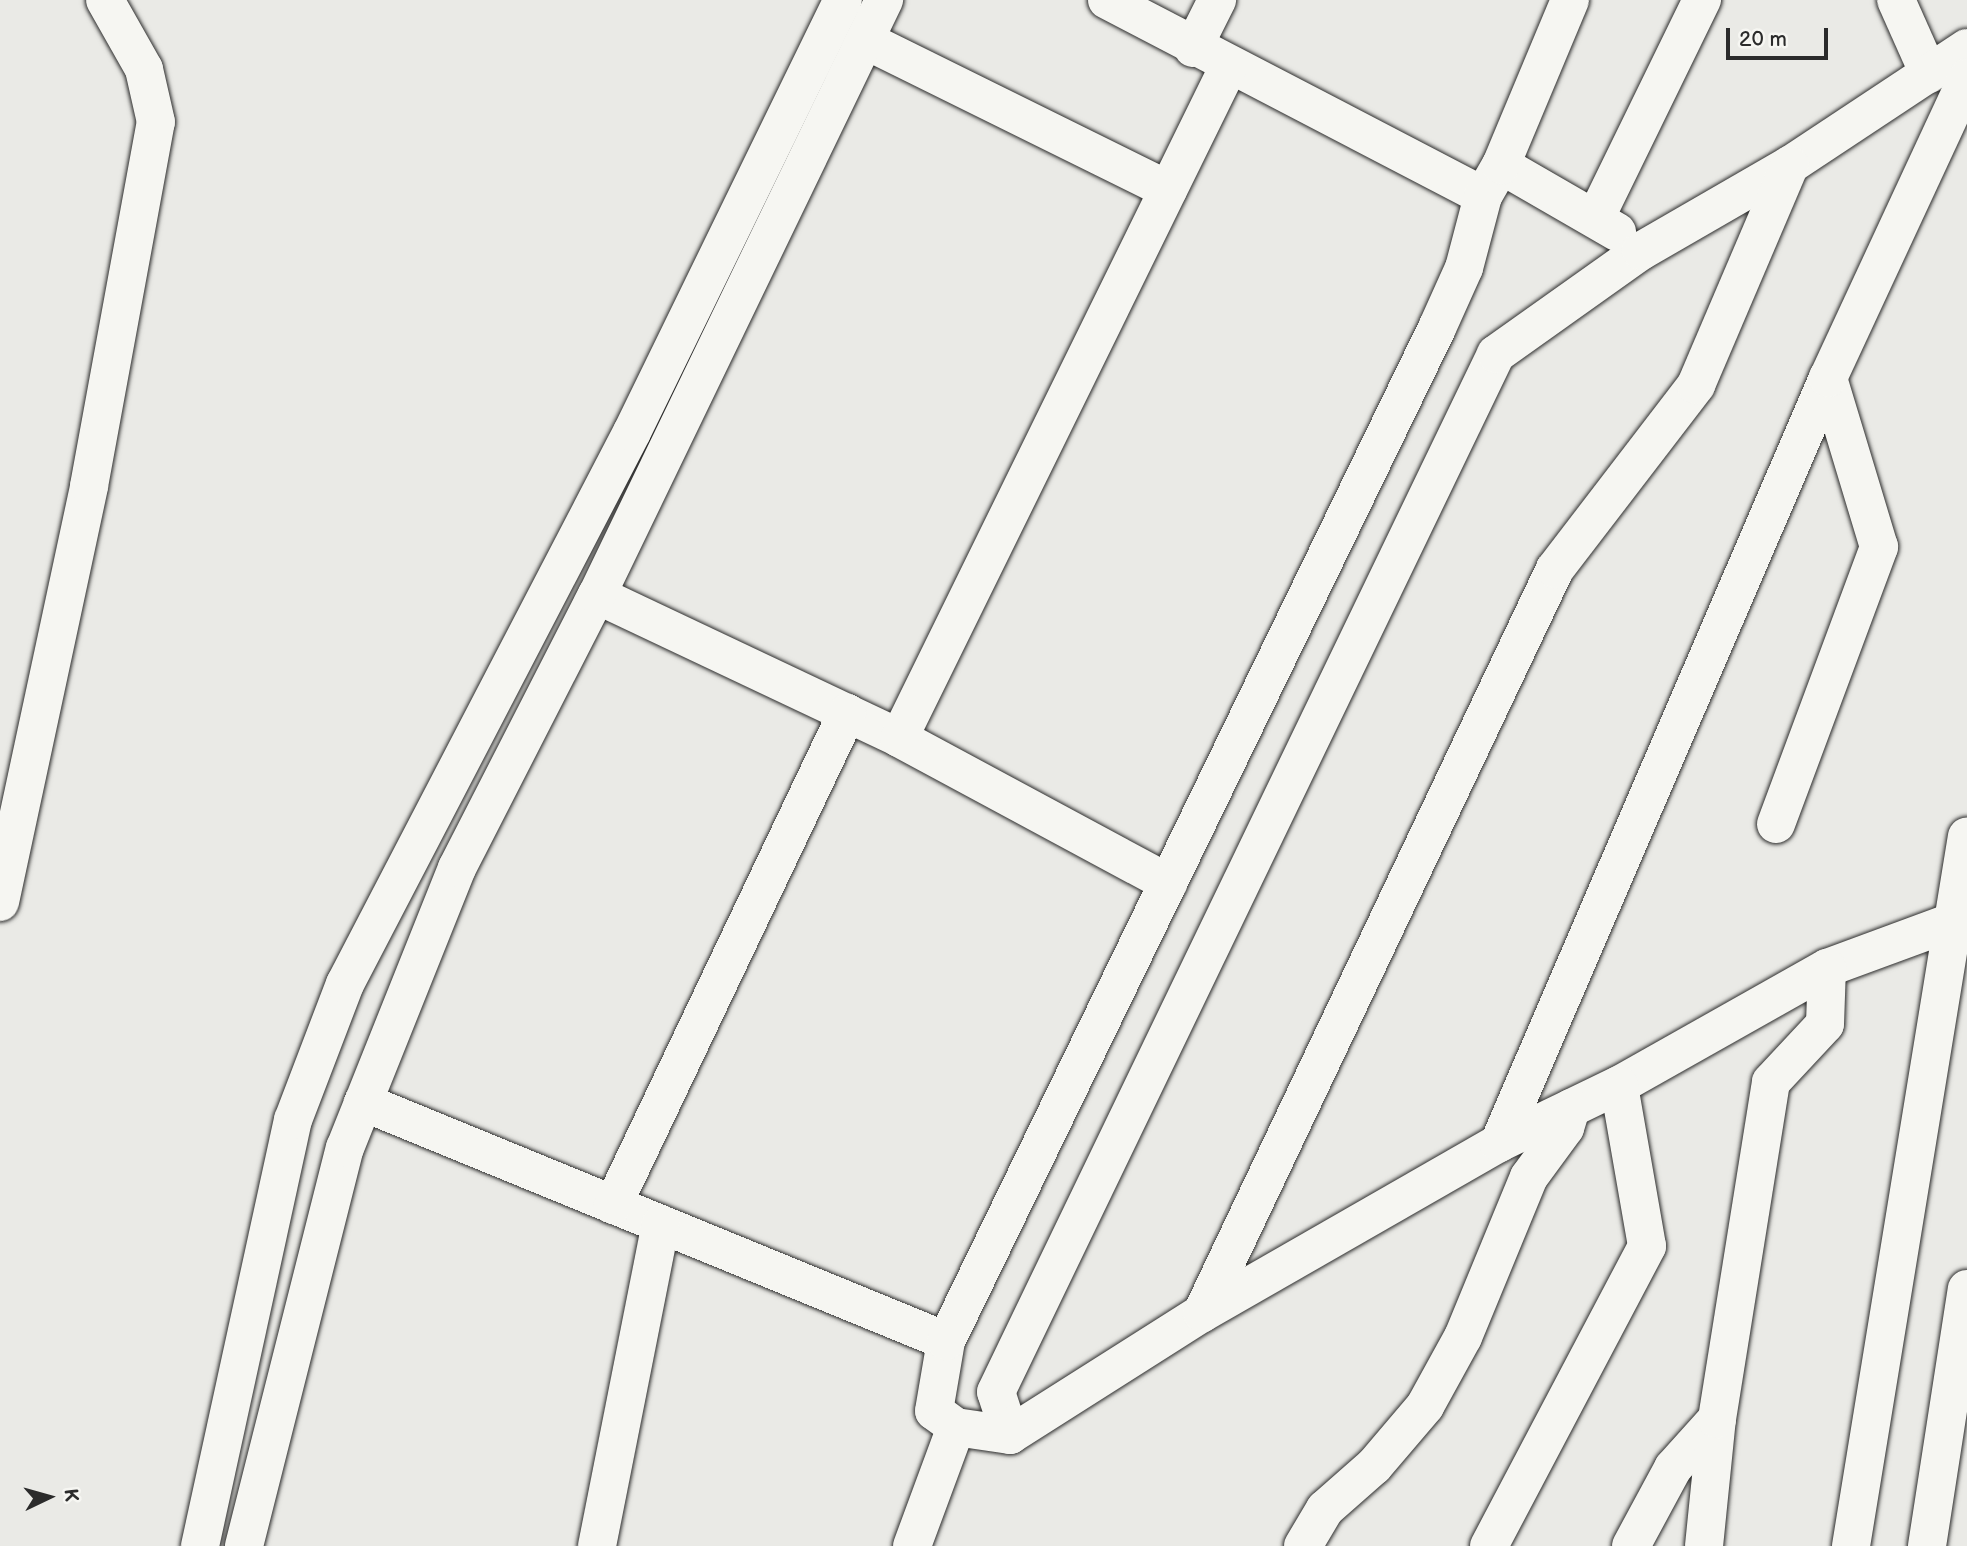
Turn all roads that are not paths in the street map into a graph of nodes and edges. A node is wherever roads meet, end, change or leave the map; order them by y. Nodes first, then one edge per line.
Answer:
1 (106, 0) edge
2 (843, 0) edge
3 (884, 0) edge
4 (1107, 0) edge
5 (1217, 0) edge
6 (1570, 0) edge
7 (1702, 0) edge
8 (1896, 0) edge
9 (865, 40) junction
10 (1193, 48) junction
11 (1967, 48) edge
12 (1229, 66) junction
13 (1928, 74) junction
14 (1967, 78) edge
15 (1790, 165) junction
16 (1492, 180) junction
17 (1168, 190) junction
18 (1596, 217) junction
19 (1641, 251) junction
20 (1828, 378) junction
21 (597, 595) junction
22 (847, 713) junction
23 (899, 738) junction
24 (1776, 824) dead end
25 (1967, 836) edge
26 (1168, 883) junction
27 (0, 902) edge
28 (1952, 922) junction
29 (1827, 968) junction
30 (1619, 1085) junction
31 (363, 1102) junction
32 (1571, 1108) junction
33 (1499, 1143) junction
34 (612, 1205) junction
35 (661, 1224) junction
36 (1967, 1289) edge
37 (1202, 1313) junction
38 (946, 1341) junction
39 (1717, 1419) junction
40 (956, 1427) junction
41 (1010, 1435) junction
42 (200, 1546) edge
43 (244, 1546) edge
44 (597, 1546) edge
45 (912, 1546) edge
46 (1303, 1546) edge
47 (1489, 1546) edge
48 (1631, 1546) edge
49 (1704, 1546) edge
50 (1851, 1546) edge
51 (1927, 1546) edge

1 - 27 street
2 - 42 street
3 - 9 street
4 - 10 street
5 - 10 street
6 - 16 street
7 - 18 street
8 - 13 street
9 - 17 street
9 - 21 street
10 - 12 street
11 - 13 street
12 - 16 street
12 - 17 street
13 - 15 street
14 - 20 street
15 - 19 street
15 - 37 street
16 - 18 street
16 - 26 street
17 - 23 street
18 - 19 street
19 - 41 street
20 - 24 street
20 - 33 street
21 - 22 street
21 - 31 street
22 - 23 street
22 - 34 street
23 - 26 street
25 - 28 street
26 - 38 street
28 - 29 street
28 - 50 street
29 - 30 street
29 - 39 street
30 - 32 street
30 - 47 street
31 - 34 street
31 - 43 street
32 - 33 street
32 - 46 street
33 - 37 street
34 - 35 street
35 - 38 street
35 - 44 street
36 - 51 street
37 - 41 street
38 - 40 street
39 - 48 street
39 - 49 street
40 - 41 street
40 - 45 street

